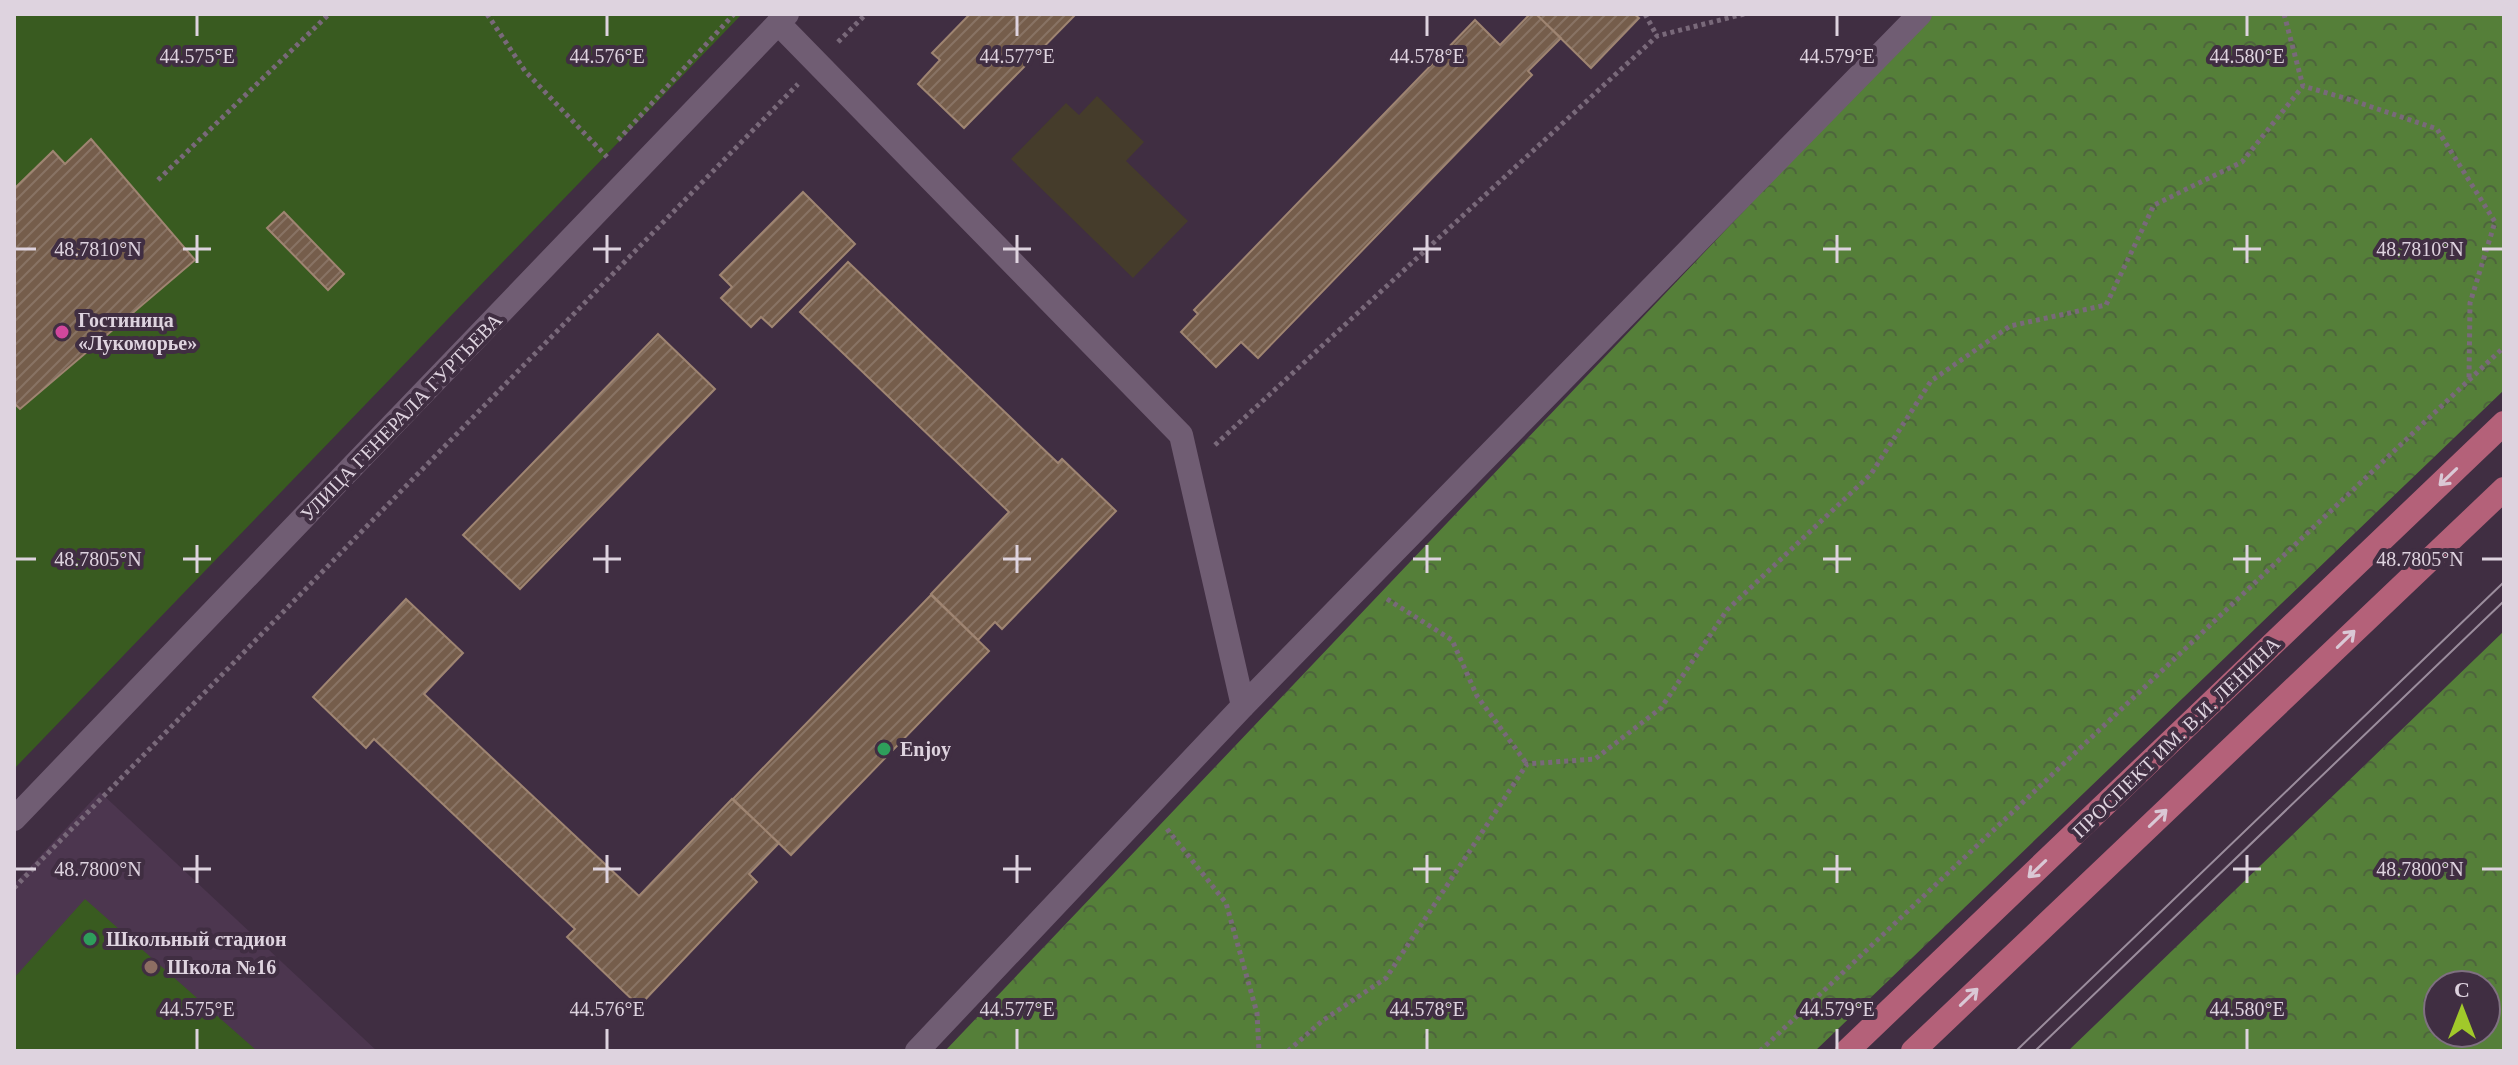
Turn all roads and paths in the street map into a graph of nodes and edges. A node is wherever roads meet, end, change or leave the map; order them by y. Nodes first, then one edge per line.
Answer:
1 (329, 14) edge
2 (487, 14) edge
3 (866, 14) edge
4 (1645, 14) edge
5 (1744, 14) edge
6 (2284, 14) edge
7 (783, 18) edge
8 (1909, 18) edge
9 (1657, 36) junction
10 (818, 63) junction
11 (2303, 86) junction
12 (158, 180) dead end
13 (628, 180) junction
14 (2504, 347) edge
15 (2469, 380) junction
16 (2504, 423) edge
17 (1189, 469) junction
18 (2504, 489) edge
19 (1362, 584) junction
20 (1243, 706) junction
21 (1527, 764) junction
22 (14, 819) edge
23 (1161, 822) dead end
24 (14, 888) edge
25 (917, 1051) edge
26 (1259, 1051) edge
27 (1288, 1051) edge
28 (1760, 1051) edge
29 (1847, 1051) edge
30 (1913, 1051) edge

1 - 12 path
2 - 13 path
3 - 10 path
4 - 9 path
5 - 9 path
6 - 11 path
7 - 10 street
7 - 13 street, УЛИЦА ГЕНЕРАЛА ГУРТЬЕВА
8 - 19 street
9 - 17 path
10 - 17 street
10 - 24 path
11 - 15 path
11 - 21 path
13 - 22 street, УЛИЦА ГЕНЕРАЛА ГУРТЬЕВА
14 - 15 path
15 - 28 path
16 -> 29 main road, ПРОСПЕКТ ИМ. В.И. ЛЕНИНА
17 - 20 street
30 -> 18 main road
19 - 20 street
19 - 21 path
20 - 25 street
21 - 27 path
23 - 26 path

